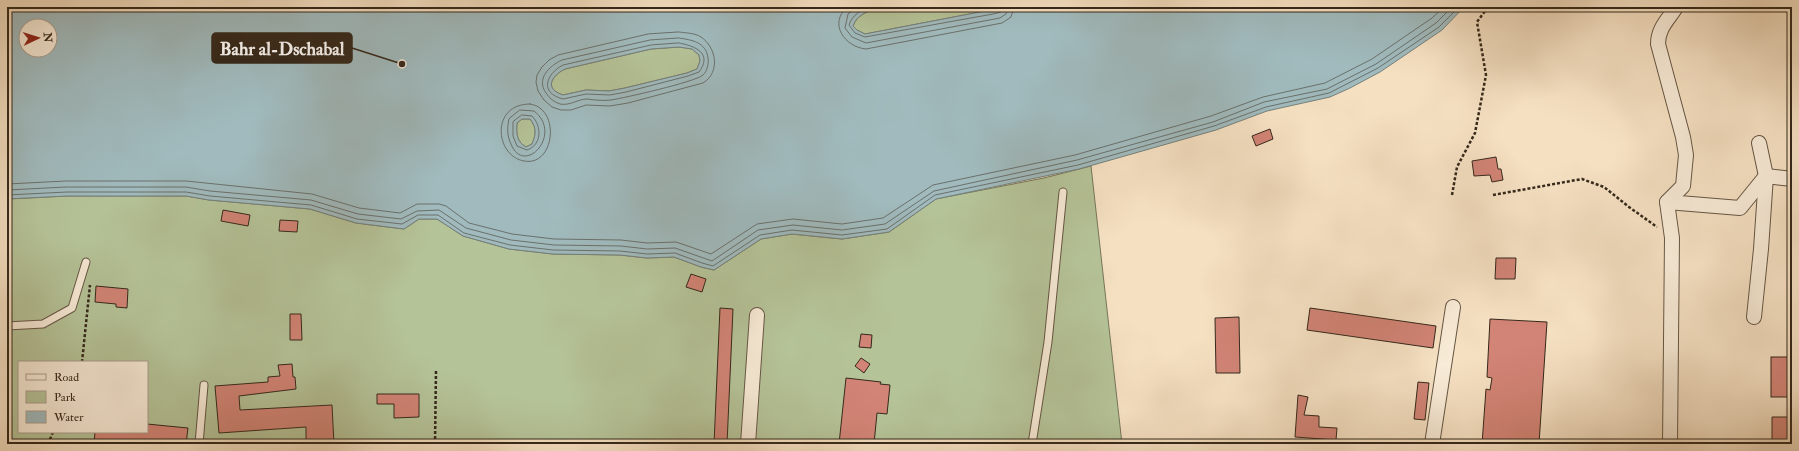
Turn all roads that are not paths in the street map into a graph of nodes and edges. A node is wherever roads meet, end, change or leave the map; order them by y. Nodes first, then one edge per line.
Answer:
1 (1676, 7) edge
2 (1759, 143) dead end
3 (1766, 176) junction
4 (1792, 179) edge
5 (1063, 192) dead end
6 (1667, 202) junction
7 (86, 262) dead end
8 (1452, 307) dead end
9 (757, 315) dead end
10 (1754, 317) dead end
11 (7, 326) edge
12 (204, 385) dead end
13 (199, 444) edge
14 (748, 444) edge
15 (1032, 444) edge
16 (1432, 444) edge
17 (1670, 444) edge

1 - 6 street
2 - 3 street
3 - 4 street
3 - 6 street
3 - 10 street
5 - 15 lane
6 - 17 street
7 - 11 lane
8 - 16 street
9 - 14 street
12 - 13 lane

